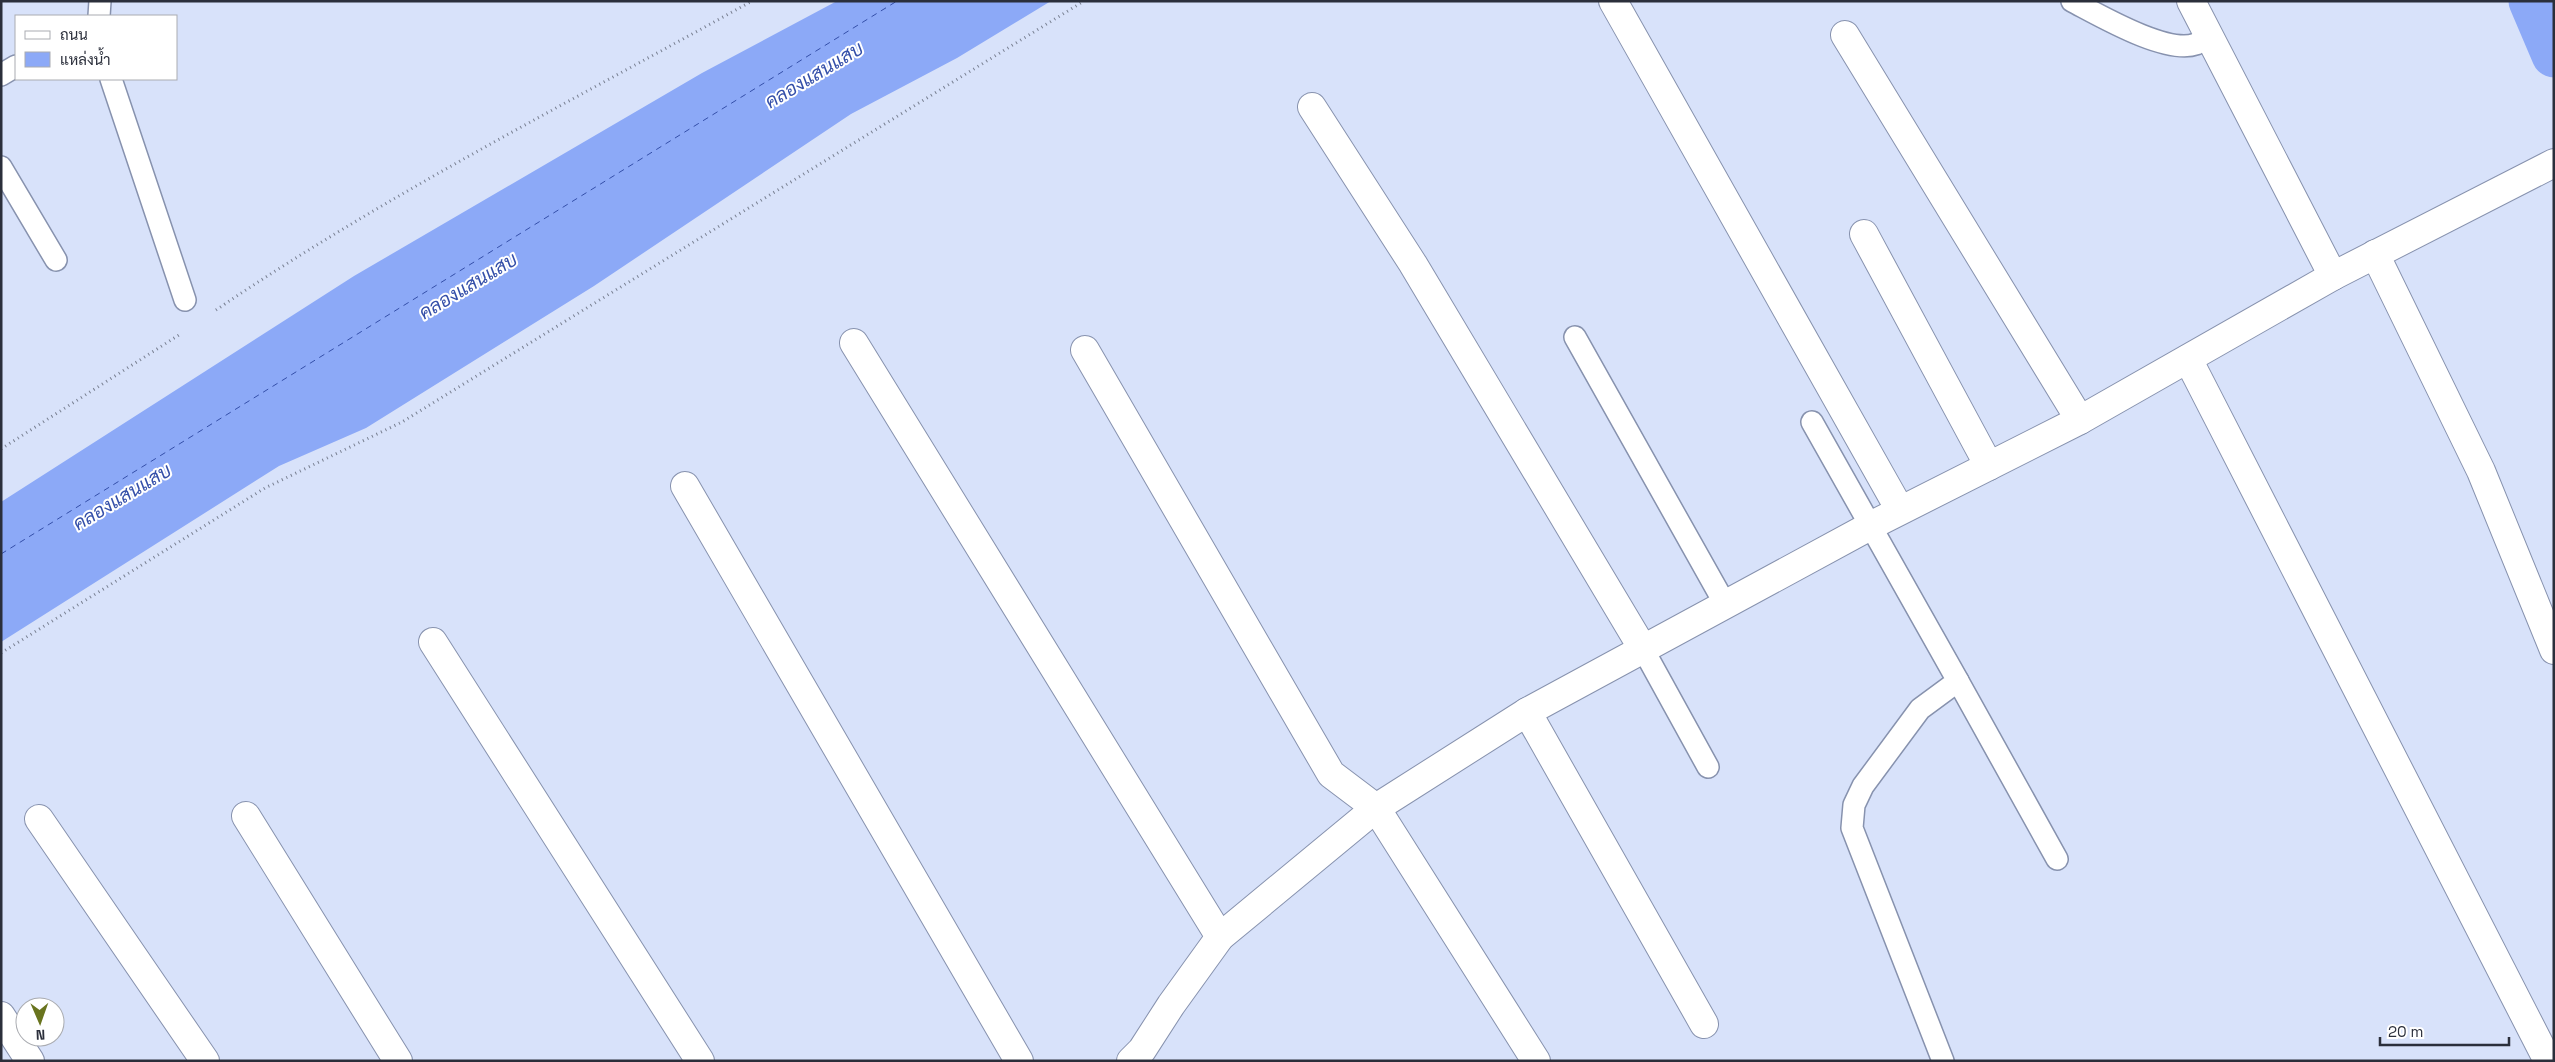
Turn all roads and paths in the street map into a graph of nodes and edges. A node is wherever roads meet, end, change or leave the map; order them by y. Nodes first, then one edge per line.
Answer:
1 (100, 1) edge
2 (752, 1) edge
3 (1084, 1) edge
4 (1614, 1) edge
5 (2072, 1) edge
6 (2191, 1) edge
7 (99, 15) edge
8 (1845, 36) dead end
9 (2209, 36) junction
10 (15, 67) edge
11 (1, 75) edge
12 (111, 80) edge
13 (1312, 107) dead end
14 (2554, 163) edge
15 (1, 167) edge
16 (1864, 234) dead end
17 (2375, 254) junction
18 (56, 260) dead end
19 (2333, 276) junction
20 (185, 300) dead end
21 (214, 312) dead end
22 (190, 328) dead end
23 (1576, 338) dead end
24 (854, 343) dead end
25 (1085, 350) dead end
26 (2188, 359) junction
27 (2080, 420) junction
28 (1812, 422) dead end
29 (1, 448) edge
30 (1989, 466) junction
31 (685, 486) dead end
32 (1900, 510) junction
33 (1872, 524) junction
34 (1725, 604) junction
35 (433, 642) dead end
36 (1642, 649) junction
37 (2554, 650) edge
38 (1, 653) edge
39 (1958, 681) junction
40 (1528, 712) junction
41 (1708, 767) dead end
42 (1376, 808) junction
43 (246, 816) dead end
44 (39, 819) dead end
45 (2057, 859) dead end
46 (1220, 937) junction
47 (1, 1016) edge
48 (1704, 1024) dead end
49 (1141, 1057) edge
50 (30, 1061) edge
51 (205, 1061) edge
52 (398, 1061) edge
53 (700, 1061) edge
54 (1019, 1061) edge
55 (1536, 1061) edge
56 (1943, 1061) edge
57 (2548, 1061) edge

1 - 7 lane
2 - 21 path
3 - 38 path
4 - 32 street
5 - 9 lane
6 - 9 street
8 - 27 street
9 - 19 street
10 - 11 lane
12 - 20 lane
13 - 36 street
14 - 17 street
15 - 18 lane
16 - 30 street
17 - 19 street
17 - 37 street
19 - 26 street
22 - 29 path
23 - 34 lane
24 - 46 street
25 - 42 street
26 - 27 street
26 - 57 street
27 - 30 street
28 - 33 lane
30 - 32 street
31 - 54 street
32 - 33 street
33 - 34 street
33 - 39 lane
34 - 36 street
35 - 53 street
36 - 40 street
36 - 41 lane
39 - 45 lane
39 - 56 lane
40 - 42 street
40 - 48 street
42 - 46 street
42 - 55 street
43 - 52 street
44 - 51 street
46 - 49 street
47 - 50 street

